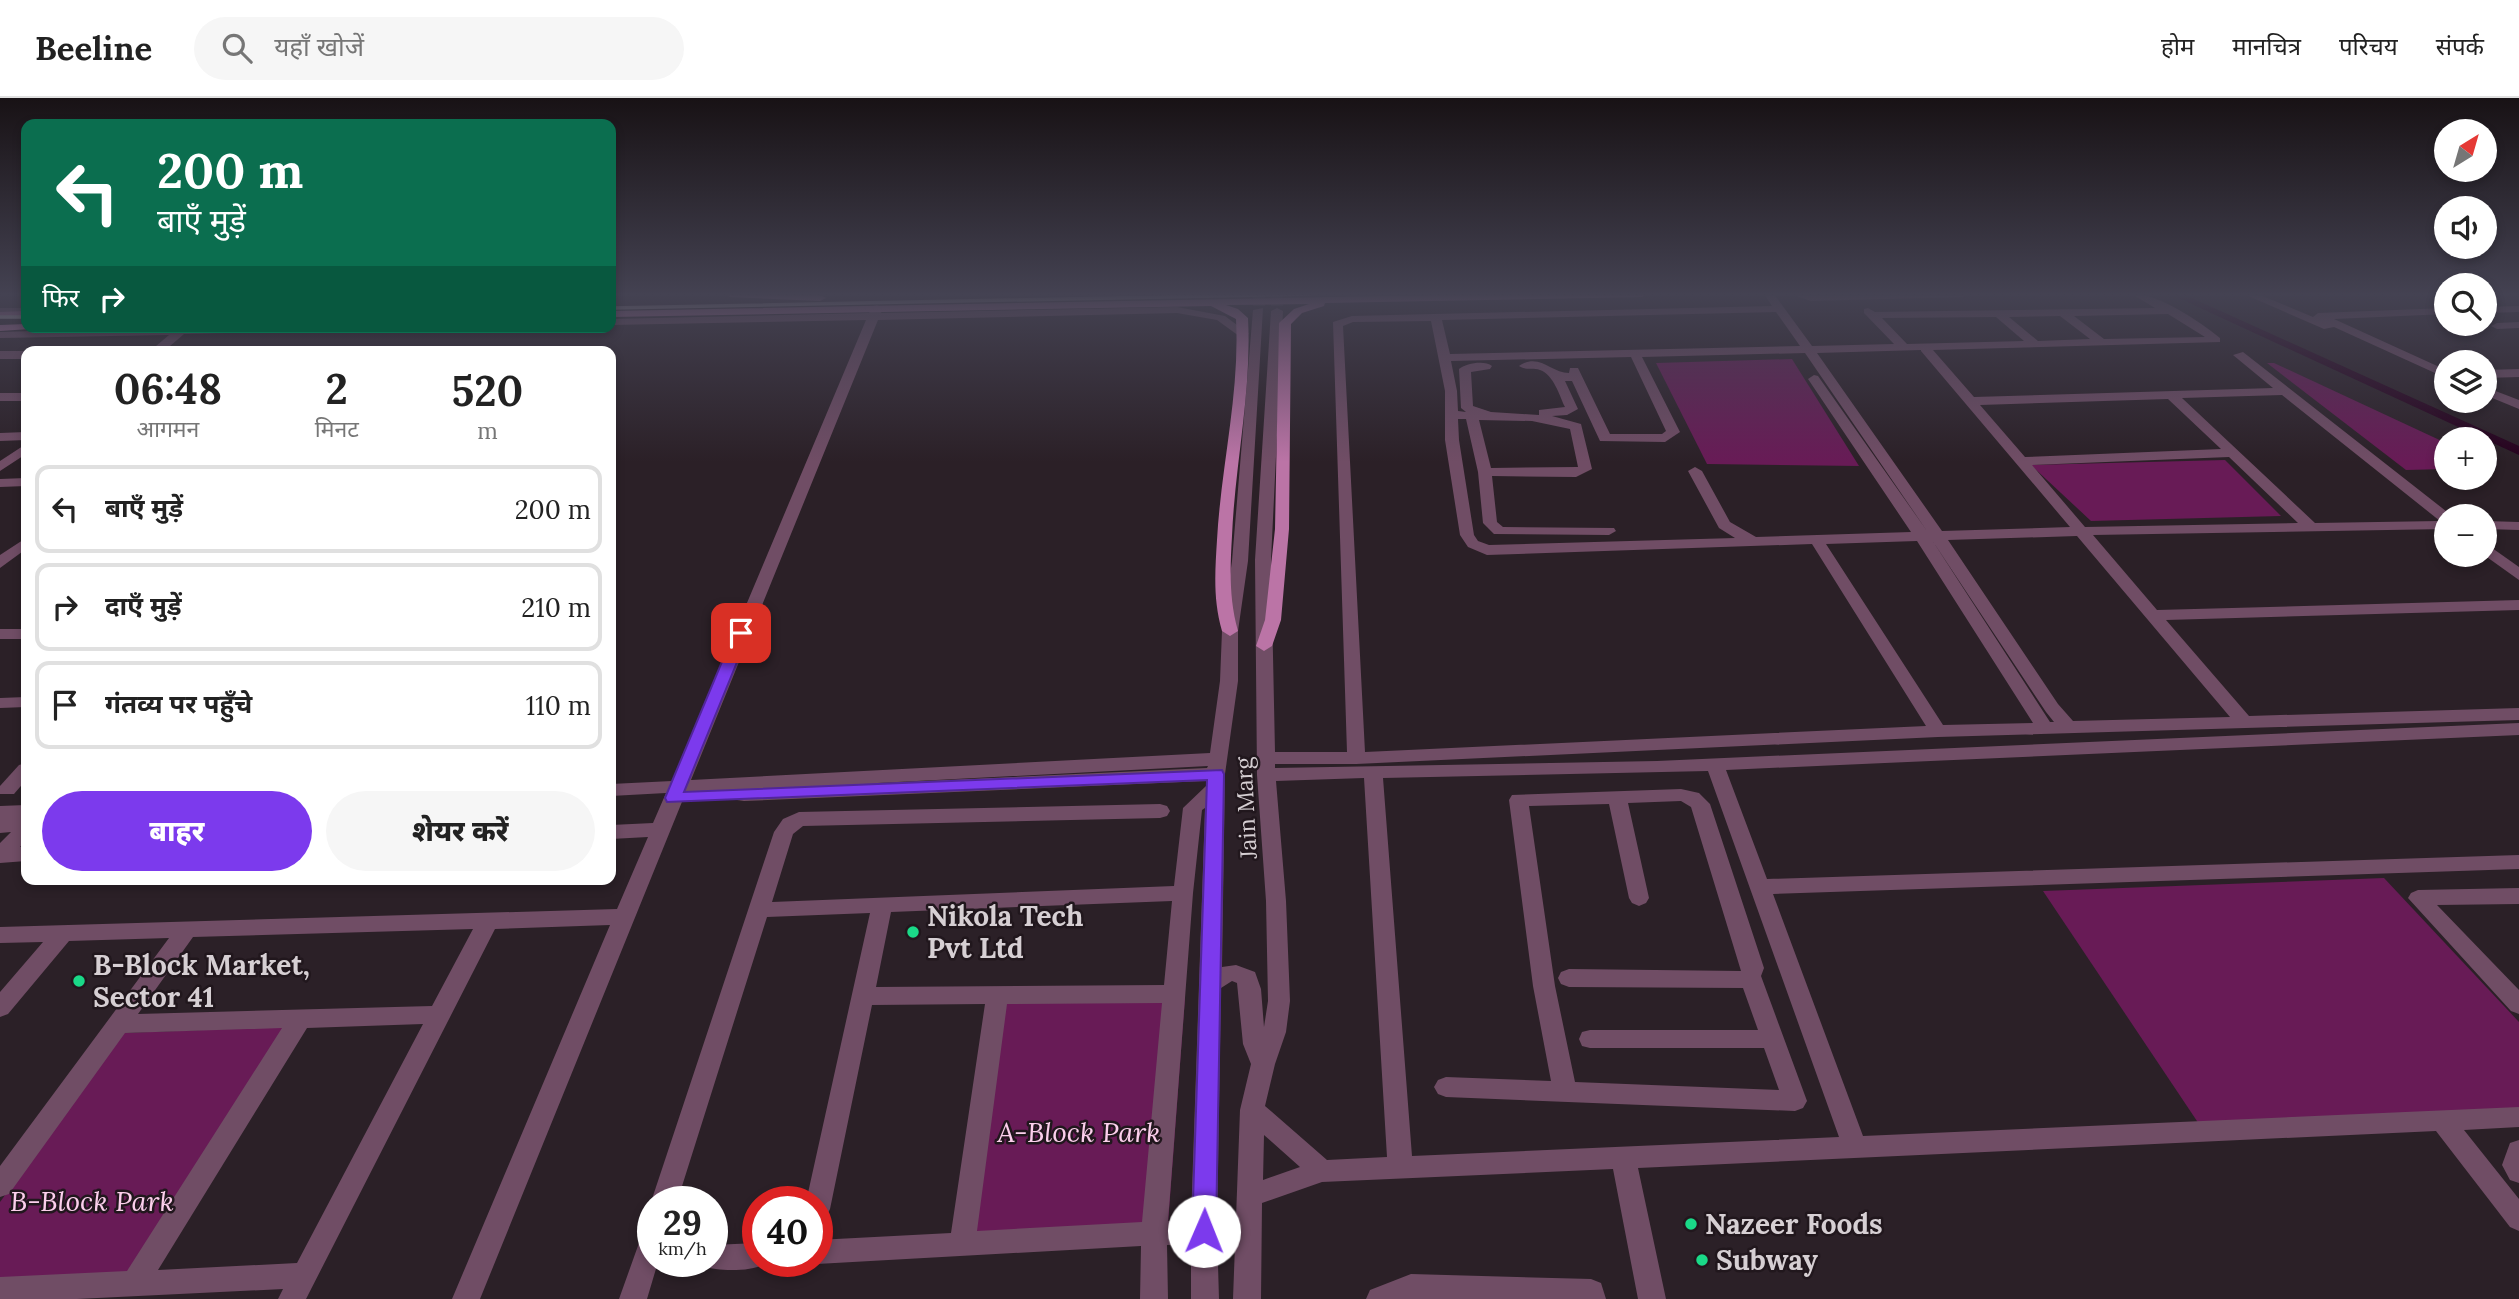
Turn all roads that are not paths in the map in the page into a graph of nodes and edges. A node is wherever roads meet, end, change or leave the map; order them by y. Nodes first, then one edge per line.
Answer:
1 (859, 350) edge
2 (1244, 350) edge
3 (1264, 350) edge
4 (1267, 350) edge
5 (1285, 350) edge
6 (1338, 350) edge
7 (1442, 350) edge
8 (1835, 350) edge
9 (1927, 350) edge
10 (2383, 350) edge
11 (2390, 350) edge
12 (1802, 351) junction
13 (1635, 354) junction
14 (0, 355) edge
15 (21, 355) edge
16 (2239, 355) dead end
17 (1443, 358) junction
18 (2434, 371) edge
19 (2434, 371) edge
20 (2519, 373) edge
21 (2497, 374) edge
22 (1557, 377) junction
23 (2286, 391) junction
24 (2170, 394) junction
25 (0, 397) edge
26 (21, 397) edge
27 (2497, 398) edge
28 (1972, 401) junction
29 (2519, 408) edge
30 (1452, 415) junction
31 (1472, 416) junction
32 (21, 436) edge
33 (0, 437) edge
34 (21, 452) edge
35 (2231, 453) junction
36 (2022, 461) junction
37 (0, 467) edge
38 (1695, 471) dead end
39 (1485, 472) junction
40 (0, 482) edge
41 (21, 482) edge
42 (2434, 508) edge
43 (2434, 524) edge
44 (2497, 525) edge
45 (2310, 526) junction
46 (2519, 526) edge
47 (1609, 531) dead end
48 (2082, 531) junction
49 (1921, 536) junction
50 (1939, 536) junction
51 (1816, 539) junction
52 (1754, 541) junction
53 (21, 546) edge
54 (2497, 558) edge
55 (21, 561) edge
56 (1, 562) edge
57 (2519, 575) edge
58 (2519, 605) edge
59 (2154, 615) junction
60 (1230, 632) junction
61 (0, 634) edge
62 (21, 634) edge
63 (1264, 646) junction
64 (21, 702) edge
65 (0, 703) edge
66 (2519, 714) edge
67 (2245, 723) junction
68 (2058, 728) junction
69 (2519, 729) edge
70 (1938, 731) junction
71 (2076, 748) junction
72 (1356, 758) junction
73 (1715, 765) junction
74 (1267, 766) junction
75 (1595, 768) junction
76 (1373, 772) junction
77 (1217, 774) junction
78 (21, 775) edge
79 (7, 790) dead end
80 (616, 790) edge
81 (675, 792) junction
82 (1610, 798) junction
83 (616, 801) edge
84 (1160, 811) dead end
85 (21, 812) edge
86 (0, 813) edge
87 (0, 826) edge
88 (21, 826) edge
89 (660, 830) junction
90 (21, 832) edge
91 (616, 832) edge
92 (21, 854) edge
93 (1, 855) edge
94 (2519, 862) edge
95 (1761, 887) junction
96 (1183, 893) junction
97 (2519, 896) edge
98 (1639, 898) dead end
99 (882, 905) junction
100 (757, 910) junction
101 (624, 917) junction
102 (488, 921) junction
103 (187, 930) junction
104 (63, 933) junction
105 (0, 935) edge
106 (1750, 976) junction
107 (1569, 978) dead end
108 (1210, 986) junction
109 (1176, 994) junction
110 (862, 996) junction
111 (997, 996) junction
112 (2519, 1005) edge
113 (0, 1008) edge
114 (439, 1015) junction
115 (300, 1019) junction
116 (117, 1024) junction
117 (1590, 1039) dead end
118 (1774, 1040) junction
119 (1263, 1064) junction
120 (1446, 1087) dead end
121 (1565, 1091) junction
122 (1252, 1110) junction
123 (2519, 1116) edge
124 (2442, 1120) junction
125 (1855, 1147) junction
126 (2519, 1151) edge
127 (1623, 1157) junction
128 (1400, 1167) junction
129 (1322, 1171) junction
130 (2519, 1172) edge
131 (0, 1186) edge
132 (669, 1186) edge
133 (822, 1186) edge
134 (1249, 1196) junction
135 (2519, 1219) edge
136 (1204, 1231) junction
137 (1154, 1233) junction
138 (962, 1245) junction
139 (833, 1251) edge
140 (305, 1275) junction
141 (641, 1277) edge
142 (134, 1284) junction
143 (0, 1290) edge
144 (1412, 1293) edge
145 (292, 1299) edge
146 (467, 1299) edge
147 (633, 1299) edge
148 (1154, 1299) edge
149 (1205, 1299) edge
150 (1247, 1299) edge
151 (1380, 1299) edge
152 (1592, 1299) edge
153 (1652, 1299) edge

1 - 81 street
2 - 60 main road
3 - 60 street, Jain Marg
4 - 63 street, Jain Marg
5 - 63 main road
6 - 72 street
7 - 17 street
8 - 12 street
9 - 28 street
10 - 18 street
11 - 19 street
12 - 13 street
12 - 49 street
12 - 50 street
13 - 17 street
13 - 22 street
14 - 15 street
16 - 23 street
17 - 30 street
20 - 21 street
22 - 22 street
23 - 24 street
23 - 42 street
24 - 28 street
24 - 35 street
25 - 26 street
27 - 29 street
28 - 36 street
30 - 31 street
30 - 52 street
31 - 39 street
31 - 39 street
32 - 33 street
34 - 37 street
35 - 36 street
35 - 45 street
36 - 48 street
38 - 52 street
39 - 47 street
40 - 41 street
43 - 45 street
44 - 46 street
45 - 48 street
48 - 50 street
48 - 59 street
49 - 50 street
49 - 51 street
49 - 68 street
50 - 68 street
51 - 52 street
51 - 70 street
53 - 56 street
54 - 57 street
55 - 56 street
58 - 59 street
59 - 67 street
60 - 77 street, Jain Marg
61 - 62 street
63 - 74 street, Jain Marg
64 - 65 street
66 - 67 street
67 - 68 street
68 - 70 street
68 - 71 street
69 - 71 street
70 - 72 street
71 - 73 street
72 - 74 street
73 - 75 street
73 - 95 street
74 - 76 street
74 - 119 street, Jain Marg
75 - 76 street
75 - 82 street
76 - 128 street
77 - 81 street
77 - 96 street
77 - 108 street, Jain Marg
78 - 79 street
80 - 81 street
81 - 83 street
81 - 89 street
82 - 98 street
82 - 106 street
82 - 121 street
84 - 100 street
85 - 86 street
87 - 88 street
89 - 91 street
89 - 101 street
90 - 93 street
92 - 93 street
94 - 95 street
95 - 125 street
96 - 99 street
96 - 109 street
97 - 112 street
99 - 100 street
99 - 110 street
100 - 132 street
101 - 102 street
101 - 146 street
102 - 103 street
102 - 114 street
103 - 104 street
103 - 116 street
104 - 105 street
104 - 113 street
106 - 107 street
106 - 118 street
108 - 119 street
108 - 136 street, Jain Marg
109 - 111 street
109 - 137 street
110 - 111 street
110 - 133 street
111 - 138 street
114 - 115 street
114 - 140 street
115 - 116 street
115 - 142 street
116 - 131 street
117 - 118 street
118 - 121 street
119 - 122 street, Jain Marg
120 - 121 street
122 - 129 street
122 - 134 street, Jain Marg
123 - 124 street
124 - 125 street
124 - 135 street
125 - 127 street
126 - 130 street
127 - 128 street
127 - 153 street
128 - 129 street
129 - 134 street
134 - 150 street, Jain Marg
136 - 137 street
136 - 149 street, Jain Marg
137 - 138 street
137 - 148 street
138 - 139 street
140 - 142 street
140 - 145 street
141 - 147 street
142 - 143 street
144 - 151 street
144 - 152 street

